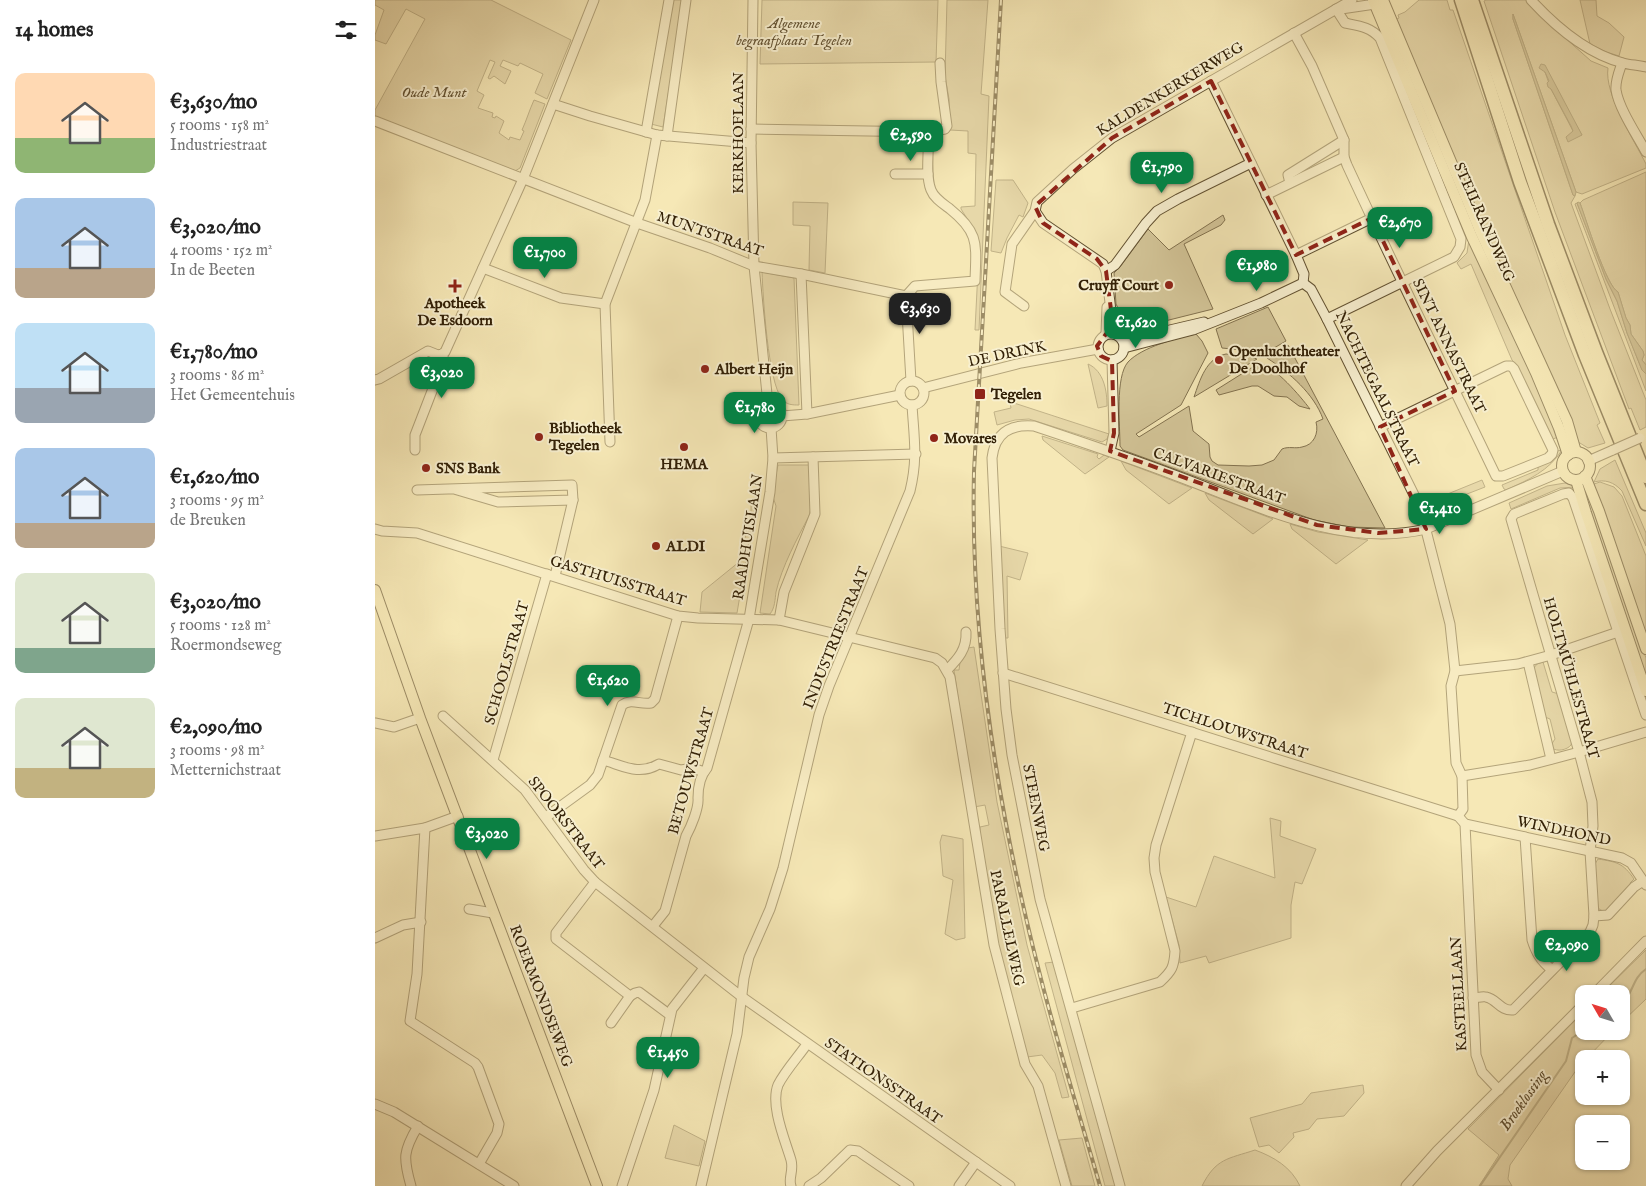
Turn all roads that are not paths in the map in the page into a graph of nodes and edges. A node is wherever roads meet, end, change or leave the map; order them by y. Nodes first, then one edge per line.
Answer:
1 (594, 0) edge
2 (669, 0) edge
3 (686, 0) edge
4 (753, 0) edge
5 (1352, 0) edge
6 (1461, 0) edge
7 (1472, 0) edge
8 (1531, 0) edge
9 (1381, 1) edge
10 (1336, 10) junction
11 (1294, 33) junction
12 (1622, 63) junction
13 (940, 64) dead end
14 (1645, 64) edge
15 (1211, 81) junction
16 (553, 104) junction
17 (375, 121) edge
18 (751, 130) junction
19 (646, 132) junction
20 (929, 132) junction
21 (657, 135) junction
22 (667, 136) junction
23 (1344, 140) junction
24 (751, 143) junction
25 (1646, 152) edge
26 (1344, 157) junction
27 (1251, 163) junction
28 (895, 174) dead end
29 (928, 174) junction
30 (523, 179) junction
31 (1290, 183) junction
32 (1266, 195) junction
33 (1035, 211) junction
34 (1371, 218) junction
35 (637, 223) junction
36 (1296, 255) junction
37 (754, 266) junction
38 (483, 268) junction
39 (1106, 271) junction
40 (801, 274) junction
41 (1403, 281) junction
42 (1303, 283) junction
43 (906, 296) junction
44 (605, 304) junction
45 (1024, 306) dead end
46 (1327, 319) junction
47 (1110, 334) junction
48 (1124, 344) junction
49 (1098, 349) junction
50 (441, 354) junction
51 (1112, 360) junction
52 (375, 380) edge
53 (911, 381) junction
54 (923, 388) junction
55 (1455, 391) junction
56 (900, 395) junction
57 (768, 404) junction
58 (912, 405) junction
59 (807, 414) junction
60 (782, 416) junction
61 (1380, 427) junction
62 (771, 428) junction
63 (1007, 430) joint
64 (1643, 437) edge
65 (610, 442) dead end
66 (415, 450) dead end
67 (1110, 451) junction
68 (916, 454) junction
69 (1572, 454) junction
70 (813, 457) junction
71 (773, 458) junction
72 (1588, 461) junction
73 (1563, 471) junction
74 (1646, 477) edge
75 (1581, 478) junction
76 (454, 489) junction
77 (417, 490) dead end
78 (573, 500) junction
79 (1646, 504) edge
80 (1426, 529) junction
81 (377, 531) edge
82 (551, 575) junction
83 (375, 590) edge
84 (678, 616) junction
85 (749, 619) junction
86 (779, 620) junction
87 (966, 632) dead end
88 (1619, 632) junction
89 (849, 636) junction
90 (1646, 649) edge
91 (1551, 655) junction
92 (1528, 662) junction
93 (947, 670) junction
94 (1455, 671) junction
95 (1003, 673) junction
96 (1646, 691) edge
97 (1646, 715) edge
98 (443, 716) dead end
99 (421, 718) junction
100 (375, 723) edge
101 (1191, 732) junction
102 (1646, 732) edge
103 (1579, 752) junction
104 (1551, 759) junction
105 (493, 760) junction
106 (603, 760) junction
107 (704, 772) junction
108 (1462, 776) junction
109 (458, 816) junction
110 (1458, 816) junction
111 (546, 817) junction
112 (1465, 824) junction
113 (425, 828) junction
114 (375, 836) edge
115 (1525, 837) junction
116 (1590, 851) junction
117 (595, 882) junction
118 (1645, 883) edge
119 (469, 909) dead end
120 (493, 913) junction
121 (1594, 916) junction
122 (421, 922) junction
123 (653, 926) junction
124 (375, 938) edge
125 (1646, 941) edge
126 (704, 968) junction
127 (1552, 970) junction
128 (1603, 985) edge
129 (631, 996) junction
130 (741, 997) junction
131 (1473, 998) junction
132 (1071, 1008) junction
133 (1575, 1013) edge
134 (670, 1015) junction
135 (611, 1023) dead end
136 (807, 1044) junction
137 (1499, 1090) junction
138 (375, 1104) edge
139 (418, 1126) junction
140 (976, 1162) junction
141 (479, 1164) junction
142 (813, 1185) edge
143 (411, 1186) edge
144 (514, 1186) edge
145 (597, 1186) edge
146 (622, 1186) edge
147 (701, 1186) edge
148 (791, 1186) edge
149 (909, 1186) edge
150 (959, 1186) edge
151 (1010, 1186) edge
152 (1066, 1186) edge
153 (1120, 1186) edge
154 (1405, 1186) edge

1 - 16 street
2 - 19 street
3 - 22 street
4 - 18 street, KERKHOFLAAN
5 - 10 street, KALDENKERKERWEG
6 - 79 highway
7 - 74 highway
8 - 12 street
9 - 10 street, KALDENKERKERWEG
9 - 69 main road, STEILRANDWEG
10 - 11 street, KALDENKERKERWEG
10 - 41 street
11 - 15 street, KALDENKERKERWEG
11 - 23 street, SINT ANNASTRAAT
12 - 14 street
12 - 25 street
13 - 20 street
15 - 27 street, NACHTEGAALSTRAAT
15 - 33 street, KALDENKERKERWEG
16 - 19 street
16 - 30 street
17 - 30 street, MUNTSTRAAT
18 - 20 street
18 - 24 street, KERKHOFLAAN
19 - 21 street
20 - 29 street
21 - 22 street
21 - 35 street
22 - 24 street
23 - 26 street, SINT ANNASTRAAT
23 - 31 street
24 - 37 street, KERKHOFLAAN
26 - 31 street
26 - 34 street, SINT ANNASTRAAT
27 - 32 street, NACHTEGAALSTRAAT
27 - 39 street
28 - 29 street
29 - 43 street
30 - 35 street, MUNTSTRAAT
30 - 38 street
31 - 32 street
32 - 36 street, NACHTEGAALSTRAAT
33 - 39 street
33 - 45 street, KALDENKERKERWEG
34 - 36 street
34 - 41 street, SINT ANNASTRAAT
35 - 37 street, MUNTSTRAAT
35 - 44 street
36 - 42 street, NACHTEGAALSTRAAT
37 - 40 street, MUNTSTRAAT
37 - 57 street
38 - 44 street
38 - 50 street
39 - 47 street
40 - 43 street, MUNTSTRAAT
40 - 59 street
41 - 46 street
41 - 55 street, SINT ANNASTRAAT
42 - 46 street, NACHTEGAALSTRAAT
42 - 48 street
43 - 53 street
44 - 65 street
46 - 61 street, NACHTEGAALSTRAAT
47 - 48 street
47 - 49 street
48 - 51 street
49 - 51 street
49 - 54 street, DE DRINK
50 - 52 street
50 - 66 street
51 - 67 street
53 - 54 street
53 - 56 street
54 - 58 street
55 - 55 street, SINT ANNASTRAAT
55 - 61 street
56 - 58 street
56 - 59 street
57 - 60 street
57 - 62 street
58 - 68 street, INDUSTRIESTRAAT
59 - 60 street
60 - 62 street
61 - 80 street, NACHTEGAALSTRAAT
62 - 71 street, RAADHUISLAAN
63 - 67 street, CALVARIESTRAAT
63 - 95 street, STEENWEG
64 - 72 street, bridge
67 - 80 street, CALVARIESTRAAT
68 - 70 street, RAADHUISLAAN
68 - 89 street, INDUSTRIESTRAAT
69 - 72 main road
69 - 73 main road
70 - 71 street, RAADHUISLAAN
70 - 86 street
71 - 85 street, RAADHUISLAAN
72 - 75 main road
73 - 75 main road
73 - 80 street, CALVARIESTRAAT
75 - 90 main road
75 - 96 main road
76 - 77 street
76 - 78 street
76 - 78 street
78 - 82 street, SCHOOLSTRAAT
80 - 94 street, NACHTEGAALSTRAAT
81 - 82 street, GASTHUISSTRAAT
82 - 84 street, GASTHUISSTRAAT
82 - 105 street, SCHOOLSTRAAT
83 - 99 main road, ROERMONDSEWEG
84 - 85 street, GASTHUISSTRAAT
84 - 106 street
85 - 86 street, GASTHUISSTRAAT
85 - 107 street, BETOUWSTRAAT
86 - 89 street, GASTHUISSTRAAT
87 - 93 street
88 - 91 street
88 - 91 street, HOLTMÜHLESTRAAT
88 - 97 street
89 - 93 street
89 - 130 street, INDUSTRIESTRAAT
91 - 92 street
91 - 103 street, HOLTMÜHLESTRAAT
92 - 94 street
92 - 104 street
93 - 152 street, PARALLELWEG
94 - 108 street, NACHTEGAALSTRAAT
95 - 101 street, TICHLOUWSTRAAT
95 - 132 street, STEENWEG
98 - 105 street, SPOORSTRAAT
99 - 100 street
99 - 109 main road, ROERMONDSEWEG
101 - 110 street, TICHLOUWSTRAAT
101 - 132 street
102 - 103 street
103 - 104 street
103 - 116 street, HOLTMÜHLESTRAAT
104 - 108 street
105 - 111 street, SPOORSTRAAT
106 - 107 street
106 - 111 street
107 - 123 street, BETOUWSTRAAT
108 - 110 street, NACHTEGAALSTRAAT
109 - 113 street
109 - 120 main road, ROERMONDSEWEG
110 - 112 street
111 - 117 street, SPOORSTRAAT
112 - 115 street, WINDHOND
112 - 131 street, KASTEELLAAN
113 - 114 street
113 - 122 street
115 - 116 street, WINDHOND
115 - 127 street
116 - 118 street, WINDHOND
116 - 121 street, HOLTMÜHLESTRAAT
117 - 123 street, SPOORSTRAAT
117 - 129 street
118 - 121 street
119 - 120 street
120 - 145 main road, ROERMONDSEWEG
121 - 127 street
122 - 124 street
122 - 141 street
123 - 126 street, SPOORSTRAAT
125 - 128 street
126 - 130 street, SPOORSTRAAT
126 - 134 street
127 - 131 street
129 - 134 street
129 - 135 street
130 - 136 street, STATIONSSTRAAT
130 - 147 street, INDUSTRIESTRAAT
131 - 137 street, KASTEELLAAN
132 - 153 street, STEENWEG
133 - 137 street
134 - 146 street
136 - 140 street, STATIONSSTRAAT
136 - 148 street
137 - 154 street
138 - 139 street
139 - 141 street
139 - 143 street
140 - 150 street
140 - 151 street, STATIONSSTRAAT
141 - 144 street
142 - 149 street

